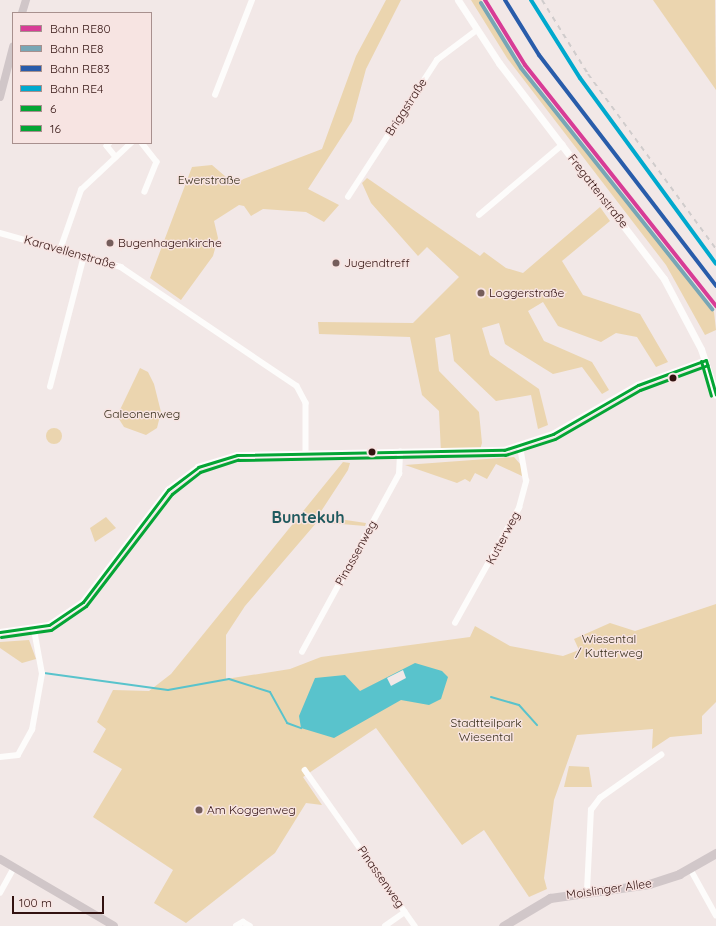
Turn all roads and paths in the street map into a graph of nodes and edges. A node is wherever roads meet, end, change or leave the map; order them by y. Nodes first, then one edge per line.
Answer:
1 (26, 0) edge
2 (252, 0) edge
3 (458, 0) edge
4 (22, 12) edge
5 (477, 30) junction
6 (12, 51) edge
7 (215, 95) dead end
8 (0, 97) edge
9 (107, 144) edge
10 (131, 144) edge
11 (143, 144) edge
12 (562, 145) junction
13 (116, 157) junction
14 (145, 192) dead end
15 (348, 197) dead end
16 (479, 215) dead end
17 (0, 233) edge
18 (60, 250) junction
19 (84, 256) junction
20 (706, 360) junction
21 (50, 387) dead end
22 (716, 395) edge
23 (520, 446) junction
24 (400, 452) junction
25 (306, 454) junction
26 (455, 623) dead end
27 (34, 630) junction
28 (0, 632) edge
29 (302, 652) dead end
30 (661, 755) dead end
31 (0, 757) edge
32 (305, 770) dead end
33 (716, 853) edge
34 (0, 860) edge
35 (14, 868) junction
36 (690, 868) junction
37 (587, 891) junction
38 (0, 894) edge
39 (405, 912) junction
40 (716, 915) edge
41 (109, 925) edge
42 (236, 926) edge
43 (250, 926) edge
44 (385, 926) edge
45 (415, 926) edge
46 (503, 926) edge

1 - 4 main road
2 - 7 street
3 - 5 street, Fregattenstraße
5 - 12 street, Fregattenstraße
5 - 15 street, Briggstraße
6 - 8 main road
9 - 13 street
10 - 13 street
11 - 14 street
12 - 16 street
12 - 20 street, Fregattenstraße
13 - 18 street
17 - 18 street, Karavellenstraße
18 - 19 street, Karavellenstraße
19 - 21 street
19 - 25 street, Karavellenstraße
20 - 22 street, Fregattenstraße
20 - 23 street
23 - 24 street
23 - 26 street, Kutterweg
24 - 25 street
24 - 29 street, Pinassenweg
25 - 27 street
27 - 28 street
27 - 31 street
30 - 37 street
32 - 39 street, Pinassenweg
33 - 36 main road, Moislinger Allee
34 - 35 main road
35 - 38 street
35 - 41 main road
36 - 37 main road, Moislinger Allee
36 - 40 street
37 - 46 main road, Moislinger Allee
39 - 44 street
39 - 45 street, Pinassenweg
42 - 43 street

